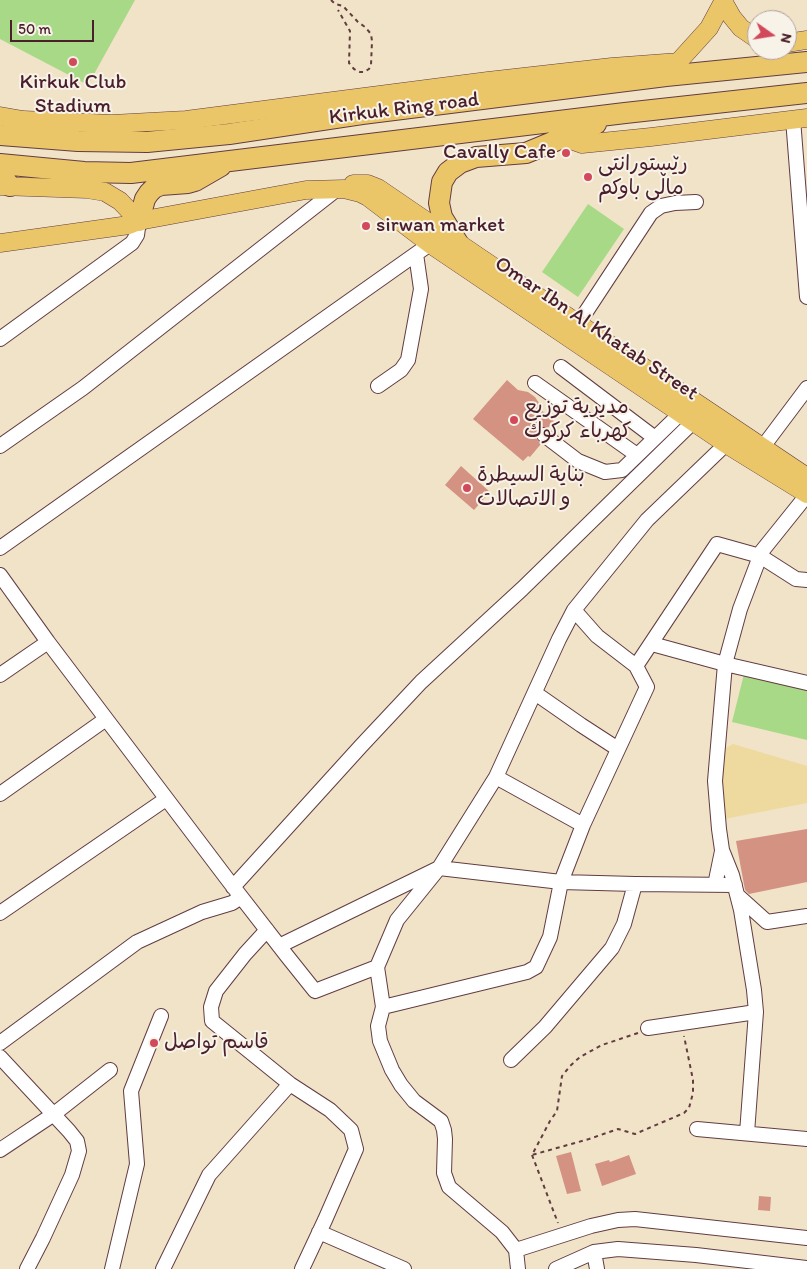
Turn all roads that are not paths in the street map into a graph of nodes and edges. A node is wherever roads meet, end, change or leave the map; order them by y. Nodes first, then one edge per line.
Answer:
1 (724, 1) edge
2 (747, 32) edge
3 (778, 60) edge
4 (807, 62) edge
5 (783, 65) junction
6 (673, 69) junction
7 (807, 93) edge
8 (626, 113) junction
9 (0, 116) edge
10 (275, 118) junction
11 (800, 118) edge
12 (0, 135) edge
13 (562, 137) junction
14 (229, 161) junction
15 (0, 164) edge
16 (3, 182) edge
17 (336, 190) junction
18 (696, 202) dead end
19 (139, 221) junction
20 (0, 234) edge
21 (0, 243) edge
22 (458, 243) junction
23 (423, 249) junction
24 (474, 264) junction
25 (807, 297) edge
26 (578, 324) junction
27 (0, 339) edge
28 (562, 367) dead end
29 (535, 383) dead end
30 (378, 386) dead end
31 (807, 388) edge
32 (687, 417) junction
33 (544, 435) dead end
34 (655, 438) junction
35 (726, 444) junction
36 (0, 446) edge
37 (762, 448) junction
38 (637, 455) junction
39 (807, 477) edge
40 (807, 495) edge
41 (0, 548) edge
42 (760, 556) junction
43 (0, 575) edge
44 (807, 580) edge
45 (574, 610) junction
46 (48, 642) junction
47 (652, 644) junction
48 (725, 664) junction
49 (636, 666) junction
50 (0, 675) edge
51 (807, 683) edge
52 (535, 693) junction
53 (106, 719) junction
54 (618, 749) junction
55 (496, 777) junction
56 (0, 794) edge
57 (166, 798) junction
58 (583, 825) junction
59 (722, 850) junction
60 (439, 868) junction
61 (561, 882) junction
62 (635, 884) junction
63 (715, 885) junction
64 (736, 890) junction
65 (237, 892) junction
66 (0, 913) edge
67 (807, 916) edge
68 (767, 922) junction
69 (743, 927) junction
70 (267, 930) junction
71 (279, 946) junction
72 (377, 967) junction
73 (383, 1006) junction
74 (756, 1012) junction
75 (161, 1016) dead end
76 (644, 1030) road end
77 (0, 1043) edge
78 (0, 1057) edge
79 (511, 1060) dead end
80 (110, 1070) dead end
81 (290, 1084) junction
82 (54, 1114) junction
83 (697, 1129) dead end
84 (747, 1133) junction
85 (807, 1139) edge
86 (0, 1150) edge
87 (319, 1232) junction
88 (807, 1238) edge
89 (516, 1250) junction
90 (594, 1252) junction
91 (763, 1266) edge
92 (807, 1268) edge
93 (27, 1269) edge
94 (112, 1269) edge
95 (164, 1269) edge
96 (302, 1269) edge
97 (404, 1269) edge
98 (518, 1269) edge
99 (556, 1269) edge
100 (596, 1269) edge

1 - 2 main road
1 - 6 main road
3 - 5 main road
4 - 5 highway, Kirkuk Ring road
5 - 6 highway, Kirkuk Ring road
6 - 10 highway, Kirkuk Ring road
7 - 8 highway, Kirkuk Ring road
8 - 13 highway
8 - 14 highway, Kirkuk Ring road
9 - 10 main road
10 - 12 highway, Kirkuk Ring road
11 - 13 main road
11 - 25 street
13 - 22 highway
14 - 15 highway, Kirkuk Ring road
14 - 19 highway
16 - 19 main road
17 - 19 main road
17 - 22 main road, Omar Ibn Al Khatab Street
17 - 23 main road, Omar Ibn Al Khatab Street
17 - 36 street
18 - 26 street
19 - 20 main road
19 - 21 main road
19 - 27 street
22 - 24 main road, Omar Ibn Al Khatab Street
23 - 24 main road, Omar Ibn Al Khatab Street
23 - 30 street
23 - 41 street
24 - 26 main road, Omar Ibn Al Khatab Street
24 - 32 main road, Omar Ibn Al Khatab Street
26 - 37 main road, Omar Ibn Al Khatab Street
28 - 34 street
29 - 38 street
31 - 37 street
32 - 34 street
32 - 35 main road, Omar Ibn Al Khatab Street
32 - 65 street
33 - 38 street
34 - 38 street
35 - 40 main road, Omar Ibn Al Khatab Street
35 - 45 street
37 - 39 main road, Omar Ibn Al Khatab Street
40 - 42 street
42 - 44 street
42 - 47 street
42 - 48 street
43 - 46 street
45 - 49 street
45 - 52 street
46 - 50 street
46 - 53 street
47 - 48 street
47 - 49 street
48 - 51 street
48 - 59 street
49 - 54 street
52 - 54 street
52 - 55 street
53 - 56 street
53 - 57 street
54 - 58 street
55 - 58 street
55 - 60 street
57 - 65 street
57 - 66 street
58 - 61 street
59 - 63 street
59 - 64 street
60 - 61 street
60 - 71 street
60 - 72 street
61 - 62 street
61 - 73 street
62 - 63 street
62 - 79 street
63 - 64 street
64 - 68 street
64 - 69 street
65 - 70 street
65 - 77 street
67 - 68 street
68 - 69 street
69 - 74 street
70 - 71 street
70 - 81 street
71 - 72 street
72 - 73 street
73 - 89 street
74 - 76 street
74 - 84 street
75 - 94 street
78 - 82 street
80 - 82 street
81 - 87 street
81 - 95 street
82 - 86 street
82 - 93 street
83 - 84 street
84 - 85 street
87 - 96 street
87 - 97 street
88 - 89 street
89 - 98 street
90 - 91 street
90 - 99 street
90 - 100 street
91 - 92 street

